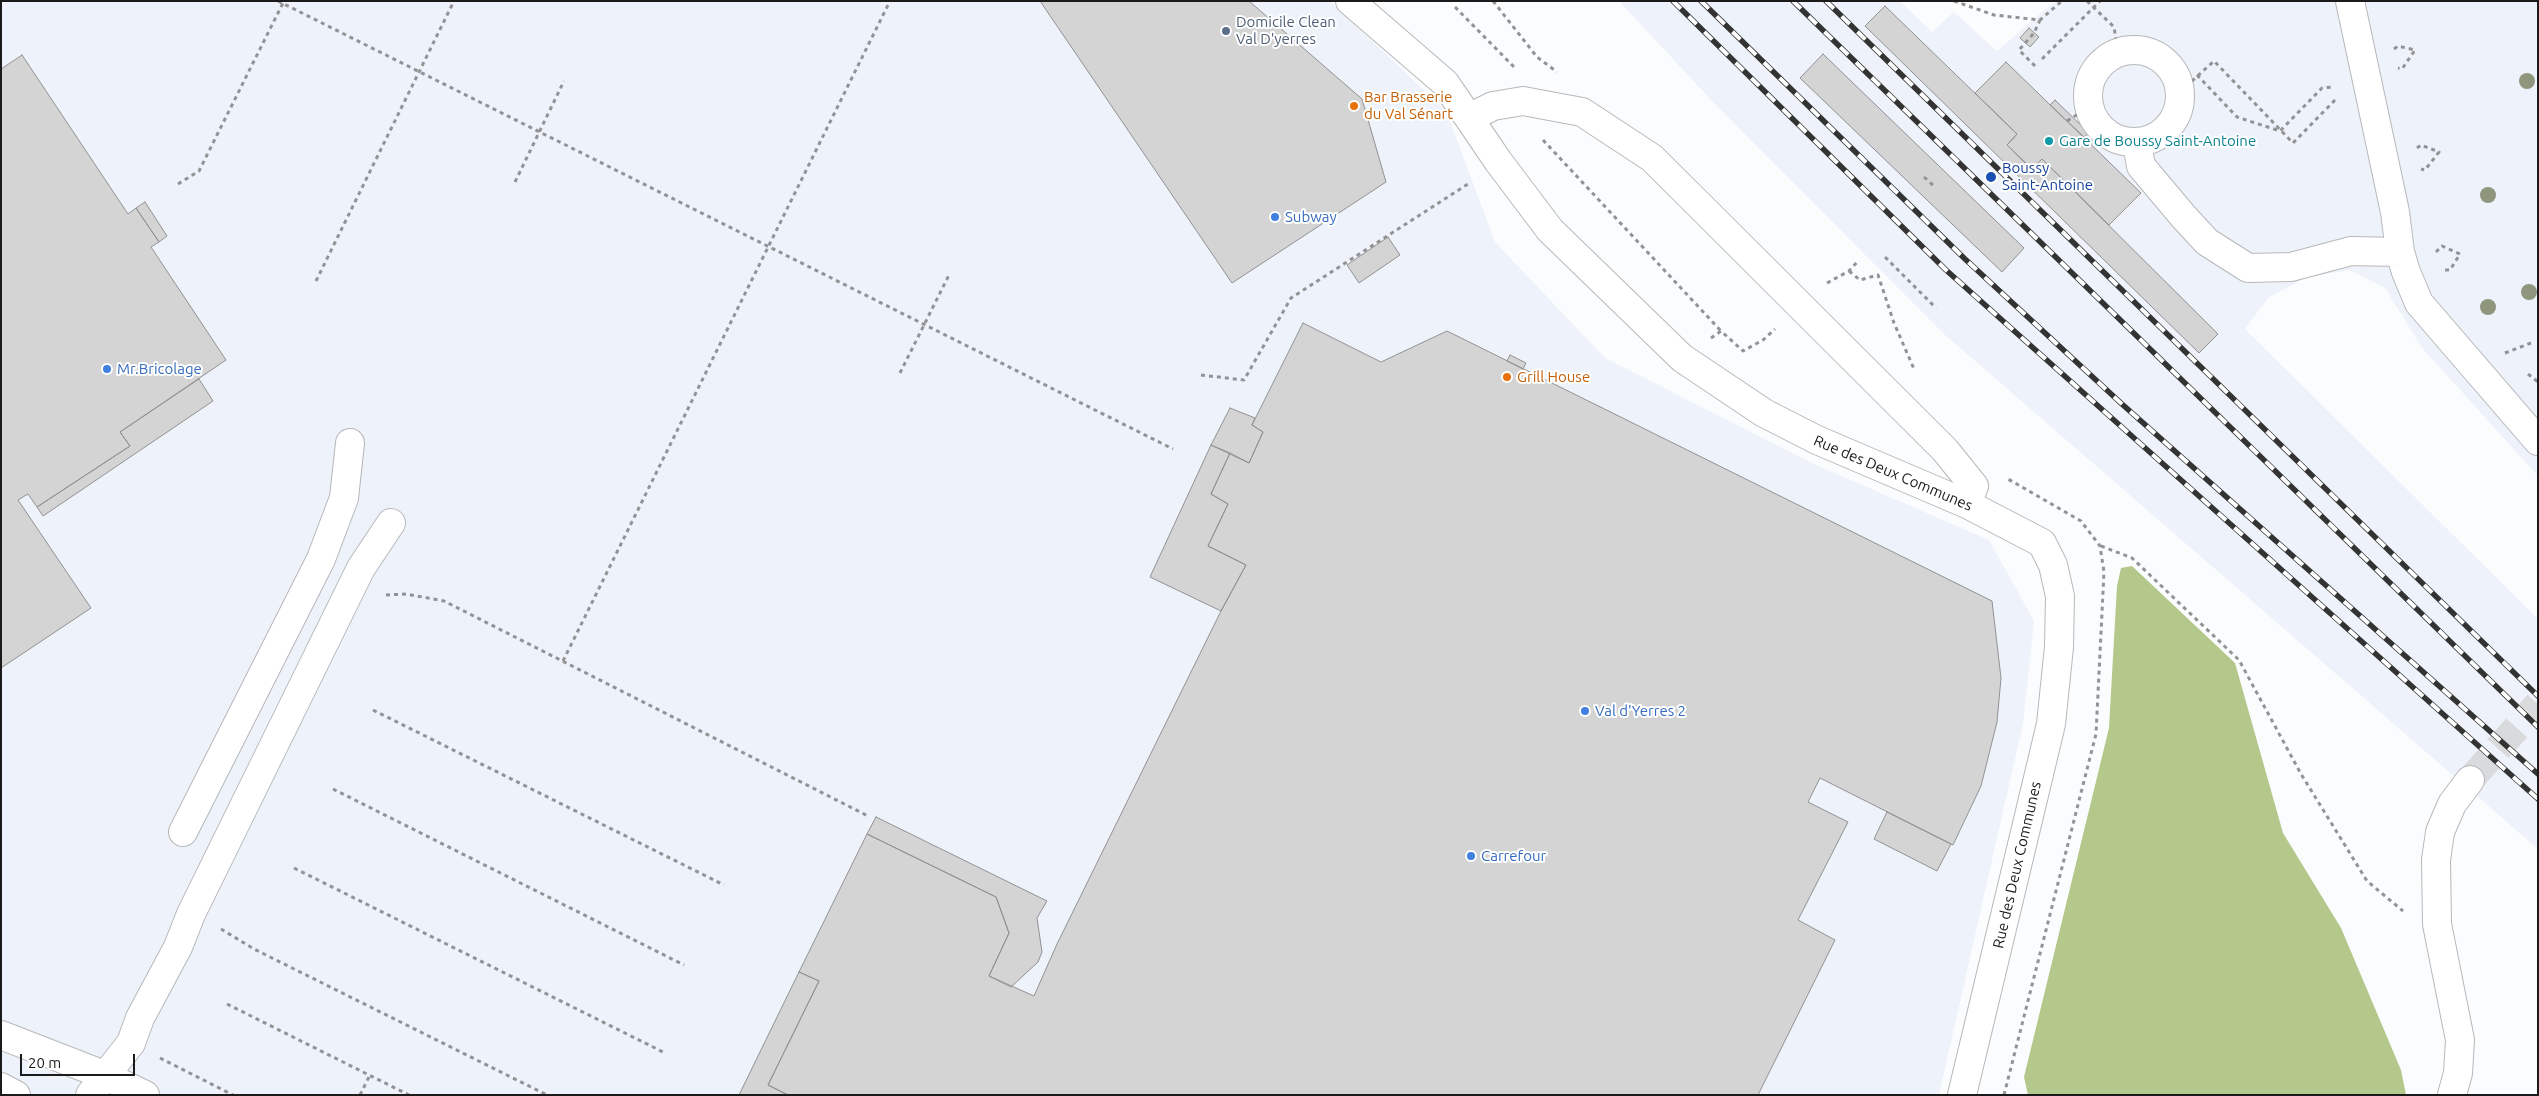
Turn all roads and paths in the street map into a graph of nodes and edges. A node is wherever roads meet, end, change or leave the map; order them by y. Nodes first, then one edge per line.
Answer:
1 (278, 1) edge
2 (454, 1) edge
3 (890, 1) edge
4 (1350, 1) edge
5 (1954, 1) edge
6 (2062, 1) edge
7 (2087, 1) edge
8 (2100, 1) edge
9 (2350, 1) edge
10 (283, 2) edge
11 (1455, 7) dead end
12 (2094, 8) junction
13 (2040, 20) junction
14 (2118, 53) junction
15 (2042, 59) dead end
16 (2035, 66) dead end
17 (419, 71) junction
18 (564, 81) dead end
19 (2189, 84) junction
20 (2322, 88) dead end
21 (1524, 101) junction
22 (2328, 108) dead end
23 (1469, 118) junction
24 (2280, 131) junction
25 (540, 132) junction
26 (2137, 142) junction
27 (1498, 161) junction
28 (1924, 177) dead end
29 (515, 182) dead end
30 (178, 184) dead end
31 (1934, 186) dead end
32 (769, 246) junction
33 (2400, 252) junction
34 (1885, 257) dead end
35 (1859, 260) dead end
36 (1850, 271) junction
37 (950, 273) dead end
38 (316, 281) dead end
39 (1820, 287) dead end
40 (1936, 308) dead end
41 (924, 324) junction
42 (1781, 324) dead end
43 (1721, 331) junction
44 (2531, 343) dead end
45 (2502, 354) dead end
46 (1682, 358) junction
47 (900, 373) dead end
48 (1201, 375) dead end
49 (1916, 375) dead end
50 (2538, 441) edge
51 (350, 443) dead end
52 (1173, 449) dead end
53 (1967, 504) junction
54 (391, 524) dead end
55 (2100, 546) dead end
56 (469, 614) dead end
57 (563, 660) junction
58 (373, 710) dead end
59 (2470, 780) tunnel mouth
60 (333, 788) dead end
61 (868, 816) dead end
62 (184, 832) dead end
63 (294, 868) dead end
64 (724, 885) dead end
65 (191, 914) junction
66 (2408, 915) dead end
67 (684, 965) dead end
68 (226, 1004) dead end
69 (1, 1035) edge
70 (131, 1043) junction
71 (663, 1052) dead end
72 (370, 1075) junction
73 (97, 1085) edge
74 (1, 1087) edge
75 (16, 1095) edge
76 (145, 1095) edge
77 (233, 1095) edge
78 (360, 1095) edge
79 (409, 1095) edge
80 (548, 1095) edge
81 (1962, 1095) edge
82 (2452, 1095) edge

1 - 10 path
2 - 17 path
3 - 32 path
4 - 23 street, Rue des Deux Communes
5 - 13 path
6 - 13 path
7 - 12 path
8 - 12 path
9 - 33 street
10 - 17 path
10 - 30 path
11 - 21 path
12 - 14 path
12 - 15 path
13 - 16 path
14 - 19 street
14 - 26 street
17 - 25 path
17 - 38 path
18 - 25 path
19 - 24 path
19 - 24 path
19 - 26 street
20 - 24 path
21 - 23 street
21 - 43 path
21 - 53 street
22 - 24 path
23 - 27 street, Rue des Deux Communes
25 - 29 path
25 - 32 path
26 - 33 street
27 - 46 street, Rue des Deux Communes
27 - 48 path
28 - 31 path
32 - 41 path
32 - 57 path
33 - 50 street
34 - 40 path
35 - 36 path
36 - 39 path
36 - 49 path
37 - 41 path
41 - 47 path
41 - 52 path
42 - 43 path
43 - 46 path
44 - 45 path
46 - 53 street, Rue des Deux Communes
51 - 62 street
53 - 81 street, Rue des Deux Communes
54 - 65 street
55 - 66 path
56 - 57 path
57 - 61 path
58 - 64 path
59 - 82 street
60 - 67 path
63 - 71 path
65 - 70 street
65 - 80 path
68 - 72 path
69 - 73 street
70 - 73 street
70 - 77 path
72 - 78 path
72 - 79 path
73 - 76 street
74 - 75 street

